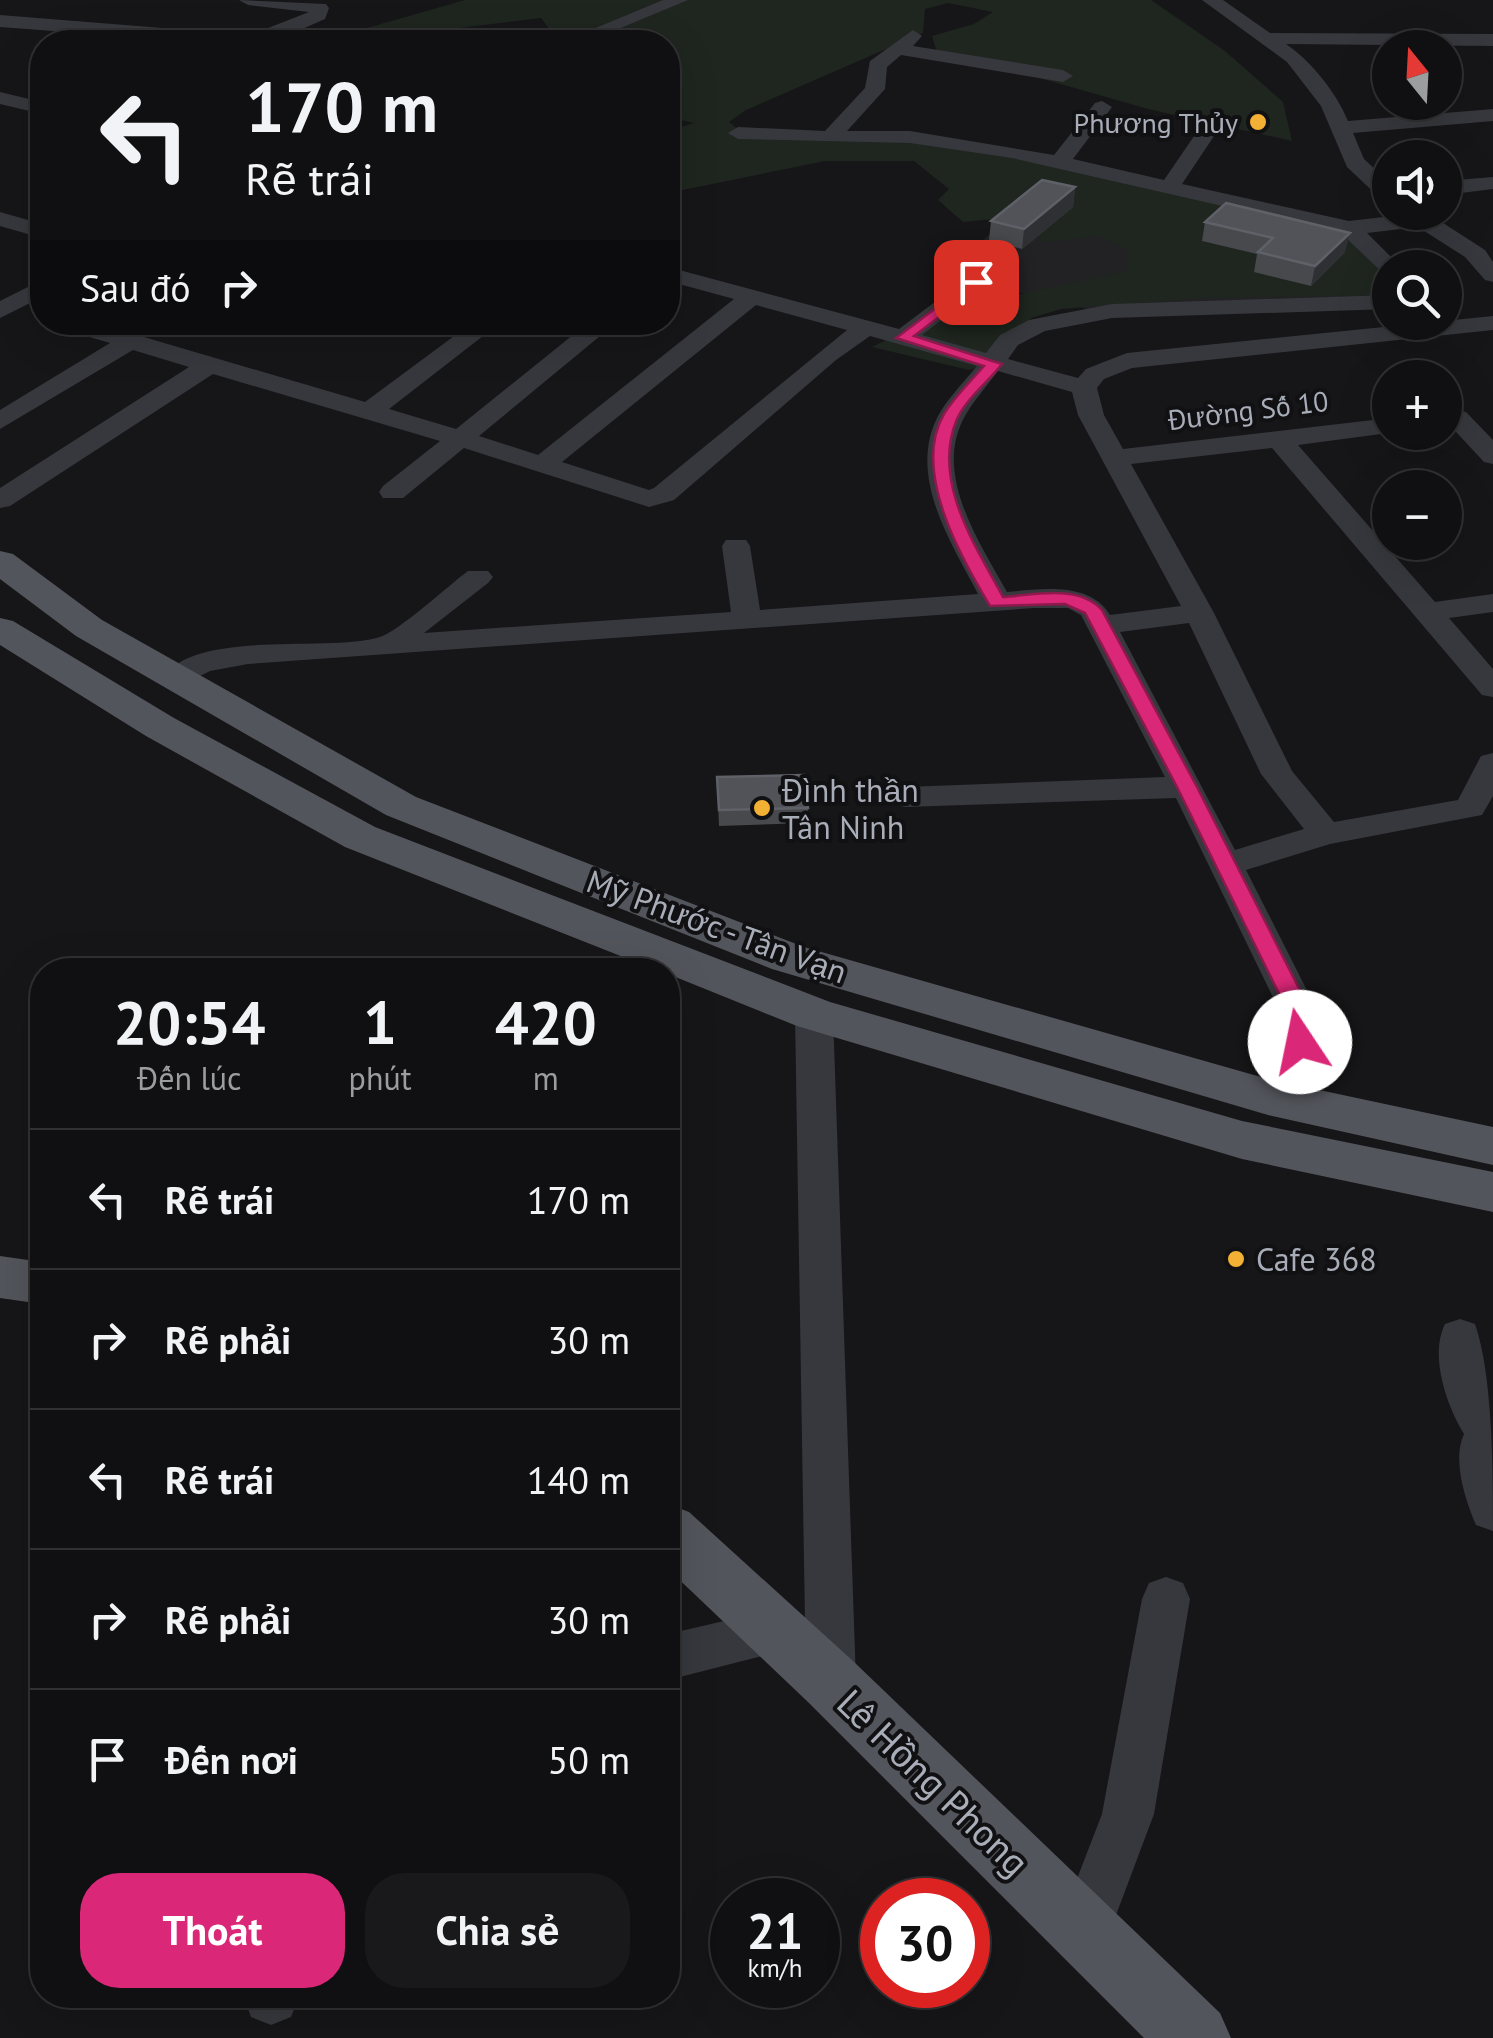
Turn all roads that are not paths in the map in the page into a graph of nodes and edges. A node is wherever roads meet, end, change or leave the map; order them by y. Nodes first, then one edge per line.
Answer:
1 (248, 0) edge
2 (679, 0) edge
3 (1211, 0) edge
4 (0, 21) edge
5 (76, 30) edge
6 (284, 30) edge
7 (602, 30) edge
8 (0, 34) edge
9 (30, 37) edge
10 (1270, 38) junction
11 (1493, 40) edge
12 (1063, 76) dead end
13 (0, 98) edge
14 (30, 105) edge
15 (1102, 108) dead end
16 (1493, 115) edge
17 (1210, 128) dead end
18 (1343, 128) junction
19 (738, 133) dead end
20 (830, 137) junction
21 (1060, 162) junction
22 (1372, 178) edge
23 (1493, 183) edge
24 (1462, 186) edge
25 (1168, 189) junction
26 (1372, 195) edge
27 (1359, 196) dead end
28 (0, 219) edge
29 (1372, 224) edge
30 (30, 228) edge
31 (1348, 228) junction
32 (1442, 230) edge
33 (1372, 250) edge
34 (1485, 252) edge
35 (1493, 275) edge
36 (680, 277) edge
37 (976, 282) dead end
38 (30, 294) edge
39 (752, 297) junction
40 (1372, 303) edge
41 (5, 308) edge
42 (30, 313) edge
43 (1493, 324) edge
44 (867, 328) junction
45 (126, 335) edge
46 (130, 335) edge
47 (472, 335) edge
48 (588, 335) edge
49 (903, 338) junction
50 (209, 364) junction
51 (994, 364) junction
52 (1084, 387) junction
53 (370, 412) junction
54 (1493, 414) edge
55 (1462, 418) edge
56 (0, 421) edge
57 (1372, 428) edge
58 (1462, 429) edge
59 (459, 438) junction
60 (1279, 439) junction
61 (1493, 456) edge
62 (1114, 458) junction
63 (543, 464) junction
64 (393, 492) dead end
65 (0, 500) edge
66 (736, 546) dead end
67 (0, 562) edge
68 (478, 578) dead end
69 (997, 602) junction
70 (1493, 602) edge
71 (1425, 612) junction
72 (1199, 613) junction
73 (746, 620) junction
74 (1101, 625) junction
75 (0, 629) edge
76 (390, 645) junction
77 (178, 678) junction
78 (1493, 688) edge
79 (1493, 763) edge
80 (1187, 787) junction
81 (905, 797) dead end
82 (1481, 808) edge
83 (1326, 834) junction
84 (1226, 864) junction
85 (670, 958) edge
86 (680, 962) edge
87 (814, 1014) junction
88 (1268, 1097) junction
89 (1493, 1146) edge
90 (1493, 1192) edge
91 (0, 1277) edge
92 (30, 1281) edge
93 (1460, 1336) dead end
94 (1491, 1433) edge
95 (1493, 1510) edge
96 (680, 1543) edge
97 (1166, 1598) dead end
98 (776, 1632) junction
99 (680, 1654) edge
100 (831, 1682) junction
101 (1085, 1928) junction
102 (1195, 2038) edge

1 - 6 street
2 - 7 street
3 - 10 street
4 - 5 street
8 - 9 street
10 - 11 street
10 - 18 street
12 - 20 street
13 - 14 street
15 - 21 street
16 - 18 street
17 - 25 street
18 - 22 street
19 - 20 street
20 - 21 street
21 - 25 street
23 - 24 street
25 - 31 street
26 - 27 street
28 - 30 street
29 - 31 street
31 - 33 street
32 - 34 street
34 - 35 street
36 - 39 street
37 - 49 street
38 - 41 street
39 - 44 street
39 - 63 street
40 - 51 street
41 - 42 street
43 - 52 street
44 - 49 street
44 - 63 street
45 - 56 street
46 - 50 street
47 - 53 street
48 - 59 street
49 - 51 street
50 - 53 street
50 - 65 street
51 - 52 street
51 - 69 street
52 - 62 street
53 - 59 street
54 - 55 street
57 - 60 street, Đường Số 10
58 - 61 street
59 - 63 street
59 - 64 street
60 - 62 street, Đường Số 10
60 - 71 street
62 - 72 street
66 - 73 street
67 - 77 main road, Mỹ Phước - Tân Vạn
68 - 76 street
69 - 73 street
69 - 74 street
70 - 71 street
71 - 78 street
72 - 74 street
72 - 83 street
73 - 76 street
74 - 80 street
75 - 85 main road, Mỹ Phước - Tân Vạn
76 - 77 street
77 - 88 main road, Mỹ Phước - Tân Vạn
79 - 82 street
80 - 81 street
80 - 84 street
82 - 83 street
83 - 84 street
84 - 88 street
86 - 87 main road, Mỹ Phước - Tân Vạn
87 - 90 main road, Mỹ Phước - Tân Vạn
87 - 100 street
88 - 89 main road, Mỹ Phước - Tân Vạn
91 - 92 main road
93 - 94 street
94 - 95 street
96 - 98 main road, Lê Hồng Phong
97 - 101 street
98 - 99 street
98 - 100 main road, Lê Hồng Phong
100 - 101 main road, Lê Hồng Phong
101 - 102 main road, Lê Hồng Phong

